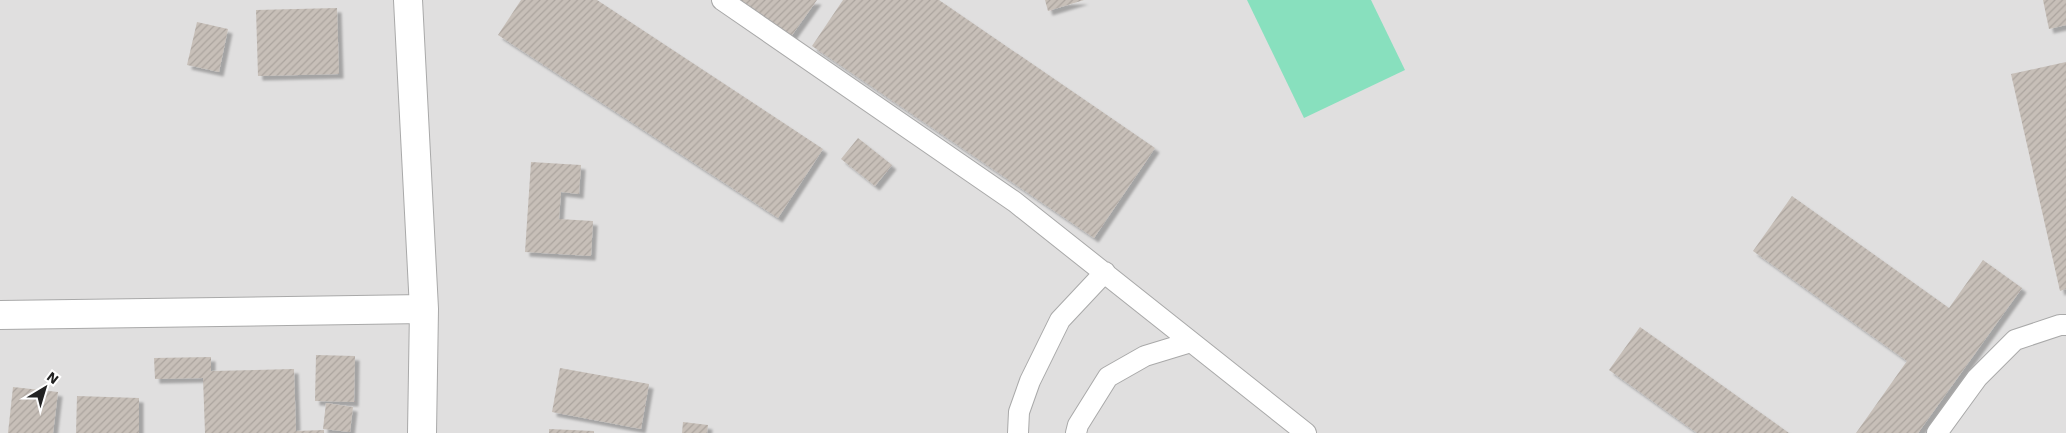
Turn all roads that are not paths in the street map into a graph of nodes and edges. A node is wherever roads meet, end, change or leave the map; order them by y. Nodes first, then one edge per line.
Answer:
1 (408, 0) edge
2 (722, 0) edge
3 (1104, 272) junction
4 (424, 309) junction
5 (0, 315) edge
6 (2066, 325) edge
7 (1192, 342) junction
8 (422, 433) edge
9 (1018, 433) edge
10 (1076, 433) edge
11 (1306, 433) edge
12 (1937, 433) edge

1 - 4 street
2 - 3 lane
3 - 7 lane
3 - 9 lane
4 - 5 street
4 - 8 street
6 - 12 lane
7 - 10 lane
7 - 11 lane

